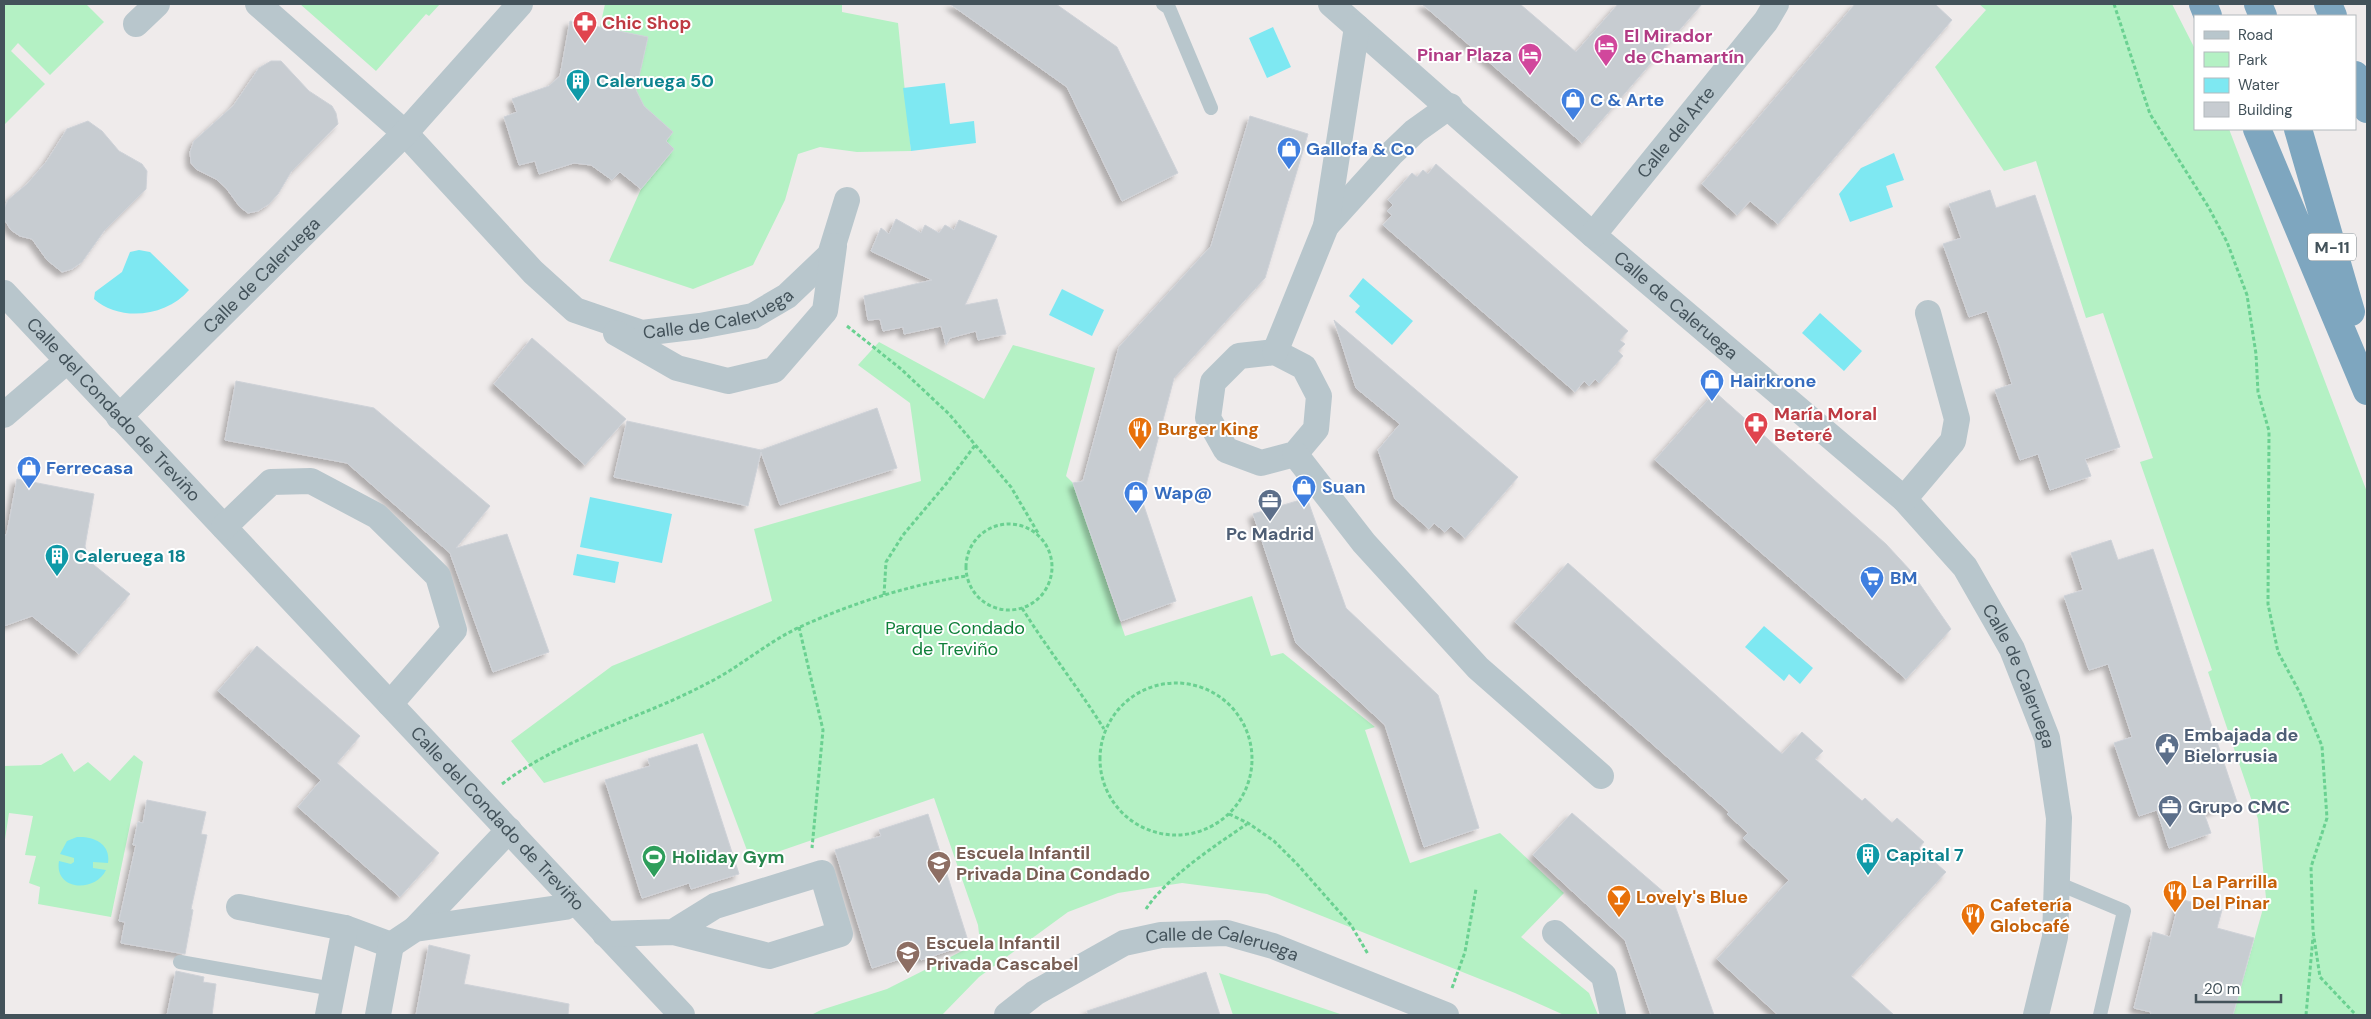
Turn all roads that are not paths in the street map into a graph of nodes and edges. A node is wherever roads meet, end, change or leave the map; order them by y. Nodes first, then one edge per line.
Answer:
1 (157, 4) edge
2 (258, 4) edge
3 (520, 4) edge
4 (1163, 4) edge
5 (1331, 4) edge
6 (1776, 4) edge
7 (136, 24) dead end
8 (1357, 26) junction
9 (2356, 78) edge
10 (1450, 106) junction
11 (1211, 108) dead end
12 (2367, 109) edge
13 (2257, 130) edge
14 (2298, 130) edge
15 (405, 133) junction
16 (847, 200) dead end
17 (1326, 226) junction
18 (1593, 234) junction
19 (836, 238) junction
20 (4, 293) edge
21 (575, 310) junction
22 (1928, 313) dead end
23 (1275, 352) junction
24 (66, 361) junction
25 (2367, 366) edge
26 (2367, 391) edge
27 (4, 415) edge
28 (119, 417) junction
29 (1295, 454) junction
30 (1904, 499) junction
31 (224, 527) junction
32 (390, 704) junction
33 (1601, 776) dead end
34 (509, 830) junction
35 (2057, 882) junction
36 (575, 902) junction
37 (238, 907) dead end
38 (345, 928) junction
39 (414, 929) junction
40 (673, 932) junction
41 (1555, 933) dead end
42 (605, 934) junction
43 (391, 945) junction
44 (180, 962) dead end
45 (333, 989) junction
46 (1444, 1014) edge
47 (328, 1015) edge
48 (378, 1015) edge
49 (682, 1015) edge
50 (1008, 1015) edge
51 (1613, 1015) edge
52 (2036, 1015) edge
53 (2100, 1015) edge

1 - 7 street
2 - 15 street
3 - 15 street, Calle de Caleruega
4 - 11 lane
5 - 8 street, Calle de Caleruega
6 - 18 street, Calle del Arte
8 - 10 street, Calle de Caleruega
8 - 17 street
9 - 12 highway
10 - 17 street
10 - 18 street, Calle de Caleruega
13 - 26 highway
14 - 25 highway, M-11
15 - 21 street, Calle de Caleruega
15 - 28 street, Calle de Caleruega
16 - 19 street, Calle de Caleruega
17 - 23 street
18 - 30 street, Calle de Caleruega
19 - 21 street, Calle de Caleruega
19 - 21 street, Calle de Caleruega
20 - 24 street, Calle del Condado de Treviño
22 - 30 street
23 - 29 street
23 - 29 street
24 - 27 street
24 - 28 street, Calle del Condado de Treviño
28 - 31 street, Calle del Condado de Treviño
29 - 33 street
30 - 35 street, Calle de Caleruega
31 - 32 street, Calle del Condado de Treviño
31 - 32 street
32 - 34 street, Calle del Condado de Treviño
34 - 36 street, Calle del Condado de Treviño
34 - 39 street
35 - 52 street, Calle de Caleruega
35 - 53 lane
36 - 39 street
36 - 42 street, Calle del Condado de Treviño
37 - 38 street
38 - 43 street
38 - 45 street
39 - 43 street
40 - 40 street
40 - 42 street
41 - 51 street
42 - 49 street, Calle del Condado de Treviño
43 - 48 street
44 - 45 lane
45 - 47 street
46 - 50 street, Calle de Caleruega

